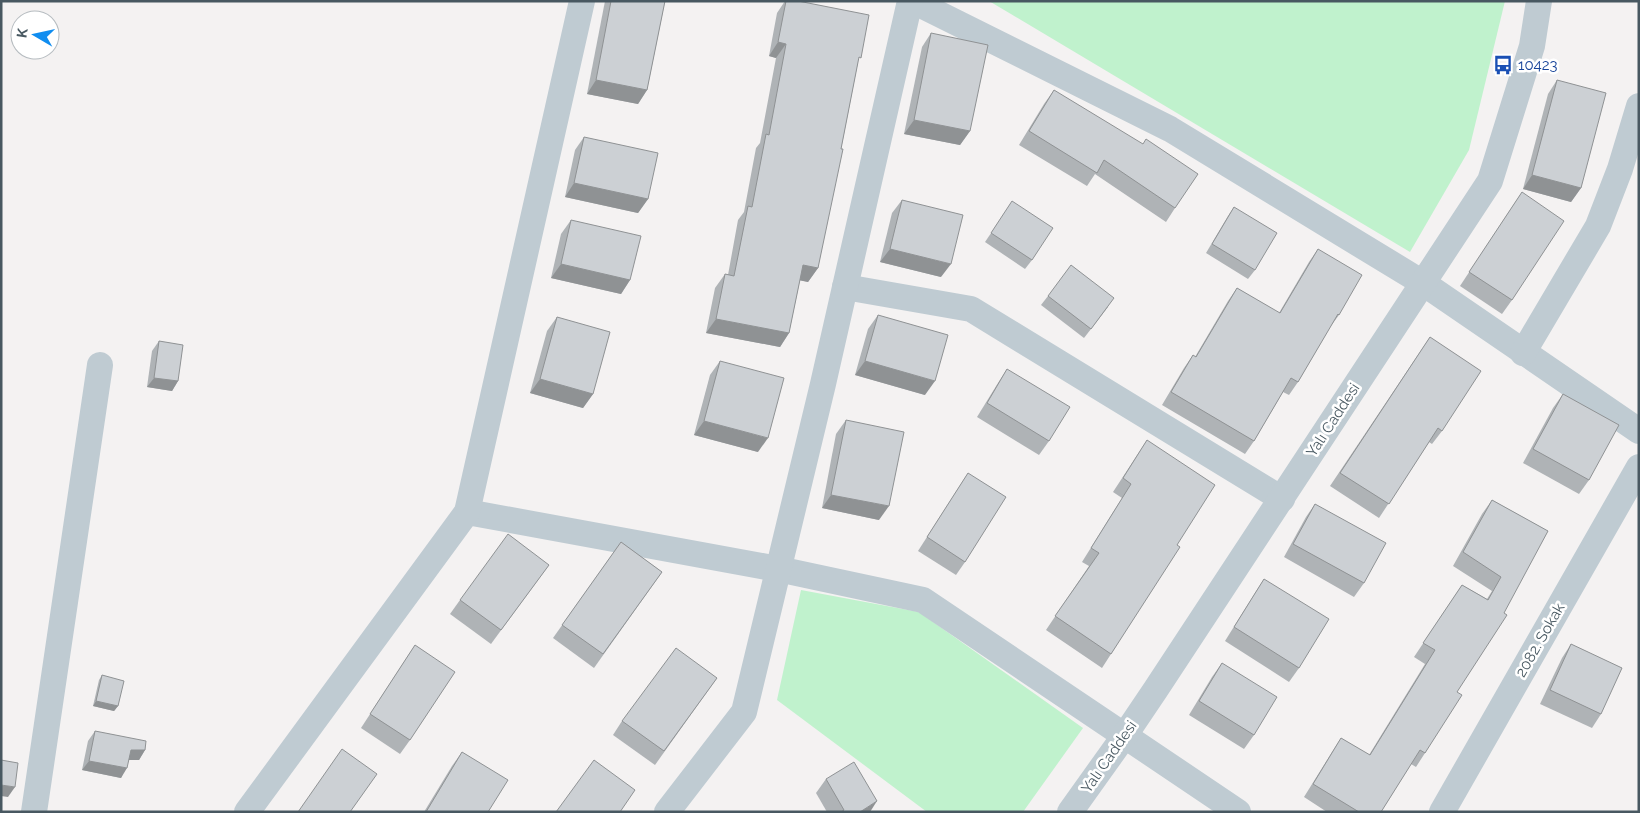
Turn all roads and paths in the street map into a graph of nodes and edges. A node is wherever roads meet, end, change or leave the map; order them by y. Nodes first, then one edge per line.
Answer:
1 (582, 1) edge
2 (910, 1) edge
3 (913, 1) edge
4 (1539, 1) edge
5 (1639, 106) edge
6 (1423, 284) junction
7 (845, 287) junction
8 (1523, 352) junction
9 (100, 365) dead end
10 (1639, 432) edge
11 (1639, 468) edge
12 (1282, 499) junction
13 (467, 512) junction
14 (778, 569) junction
15 (1125, 735) junction
16 (34, 812) edge
17 (247, 812) edge
18 (667, 812) edge
19 (1070, 812) edge
20 (1238, 812) edge
21 (1442, 812) edge

1 - 13 street
2 - 7 street
3 - 6 street
4 - 6 street, Yalı Caddesi
5 - 8 street
6 - 8 street
6 - 12 street, Yalı Caddesi
7 - 12 street
7 - 14 street
8 - 10 street
9 - 16 street
11 - 21 street, 2082. Sokak
12 - 15 street, Yalı Caddesi
13 - 14 street
13 - 17 street
14 - 15 street
14 - 18 street
15 - 19 street, Yalı Caddesi
15 - 20 street

